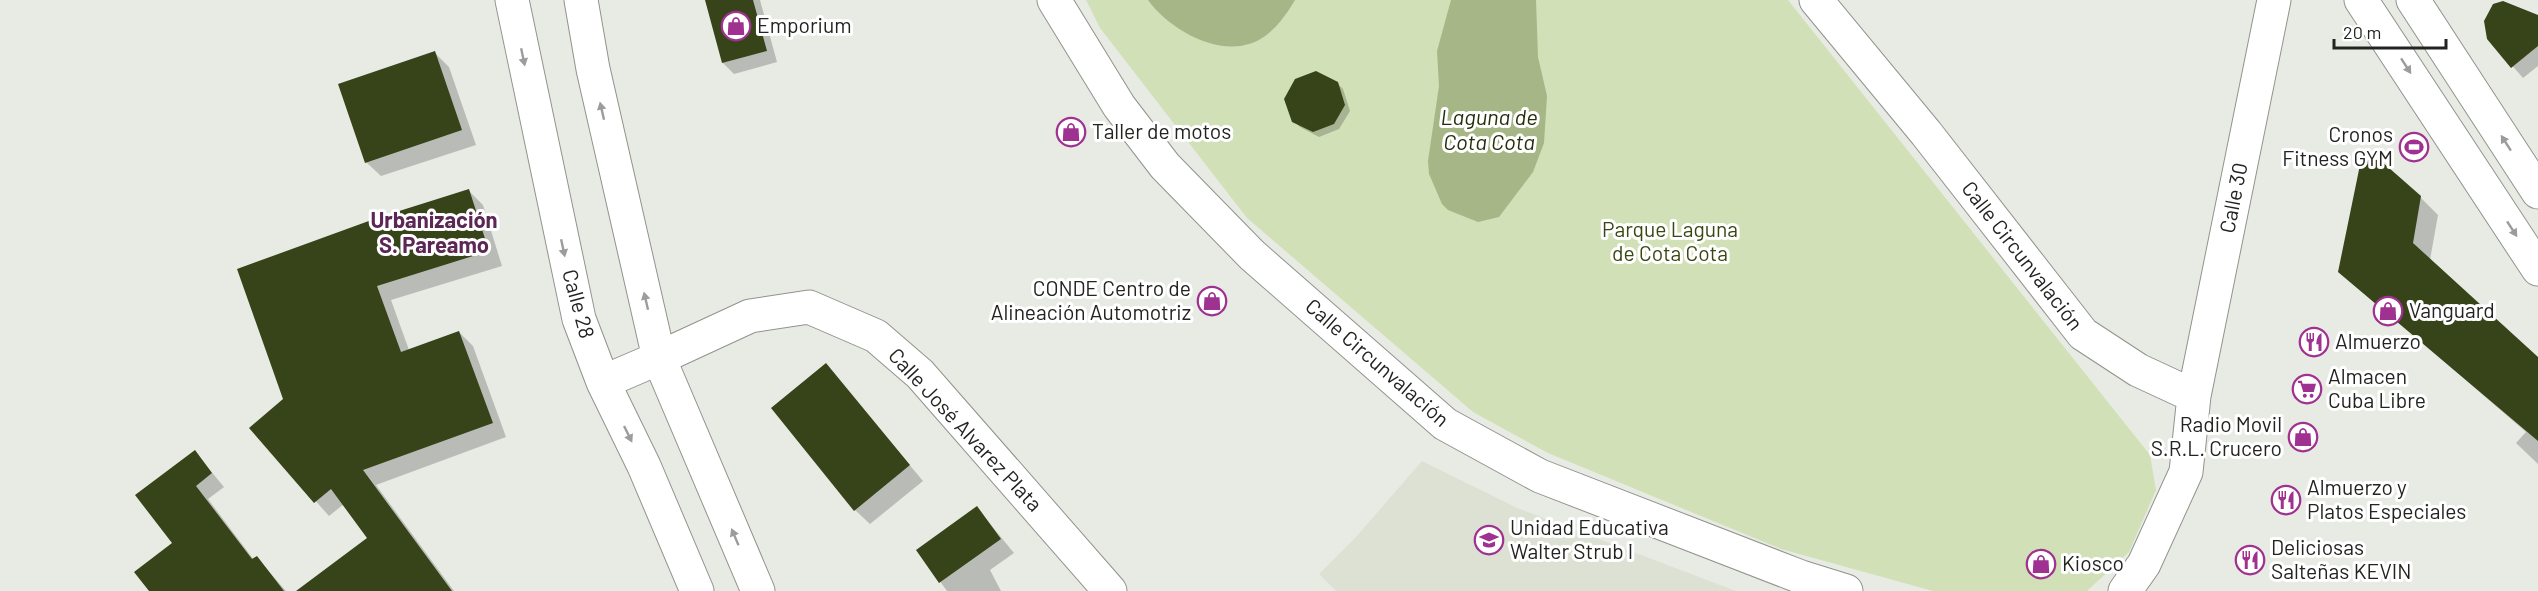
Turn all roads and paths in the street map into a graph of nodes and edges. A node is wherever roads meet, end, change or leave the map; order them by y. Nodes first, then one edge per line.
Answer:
1 (512, 0) edge
2 (581, 0) edge
3 (1054, 0) edge
4 (1816, 0) edge
5 (2274, 0) edge
6 (2361, 0) edge
7 (2413, 0) edge
8 (2538, 192) edge
9 (2538, 269) edge
10 (659, 358) junction
11 (603, 382) junction
12 (2194, 396) junction
13 (698, 591) edge
14 (758, 591) edge
15 (1110, 591) edge
16 (1846, 591) edge
17 (2125, 591) edge

1 -> 11 street, Calle 28
10 -> 2 street
3 - 16 street, Calle Circunvalación
4 - 12 street, Calle Circunvalación
5 - 12 street, Calle 30
6 -> 9 street
8 -> 7 street
10 - 11 street, Calle José Alvarez Plata
14 -> 10 street
10 - 15 street, Calle José Alvarez Plata
11 -> 13 street, Calle 28
12 - 17 street

